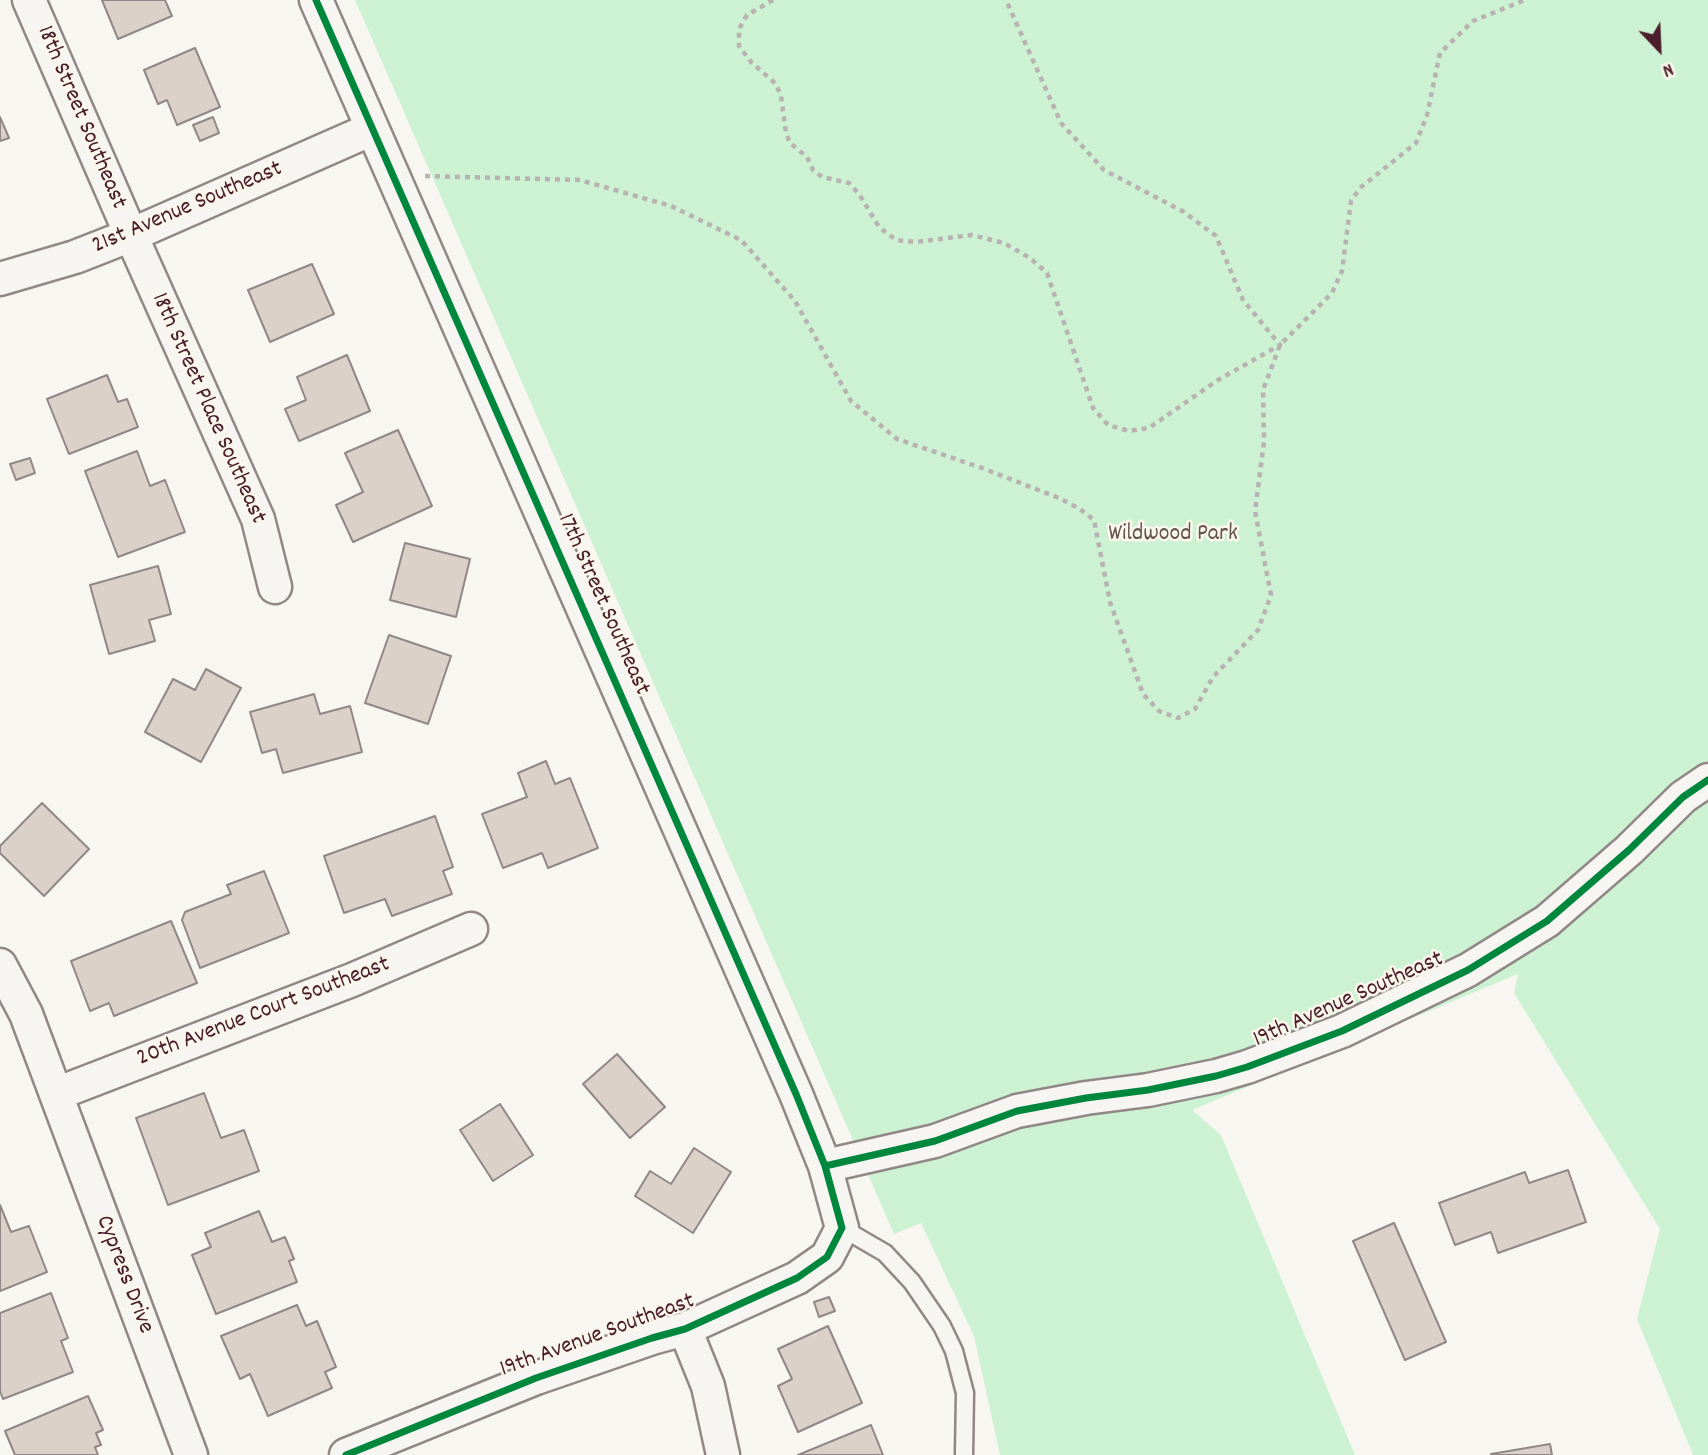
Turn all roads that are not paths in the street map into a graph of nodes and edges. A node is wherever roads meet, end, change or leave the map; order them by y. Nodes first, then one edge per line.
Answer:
1 (29, 0) edge
2 (316, 0) edge
3 (372, 129) junction
4 (131, 235) junction
5 (0, 279) edge
6 (275, 587) dead end
7 (1708, 780) edge
8 (471, 929) dead end
9 (0, 965) edge
10 (56, 1094) junction
11 (825, 1166) junction
12 (842, 1228) junction
13 (685, 1329) junction
14 (191, 1455) edge
15 (346, 1455) edge
16 (723, 1455) edge
17 (964, 1455) edge

1 - 4 street, 18th Street Southeast
2 - 3 street, 17th Street Southeast
3 - 4 street, 21st Avenue Southeast
3 - 11 street, 17th Street Southeast
4 - 5 street, 21st Avenue Southeast
4 - 6 street, 18th Street Place Southeast
7 - 11 street, 19th Avenue Southeast
8 - 10 street, 20th Avenue Court Southeast
9 - 10 street, Cypress Drive
10 - 14 street, Cypress Drive
11 - 12 street, 17th Street Southeast
12 - 13 street, 19th Avenue Southeast
12 - 17 lane
13 - 15 street, 19th Avenue Southeast
13 - 16 street

